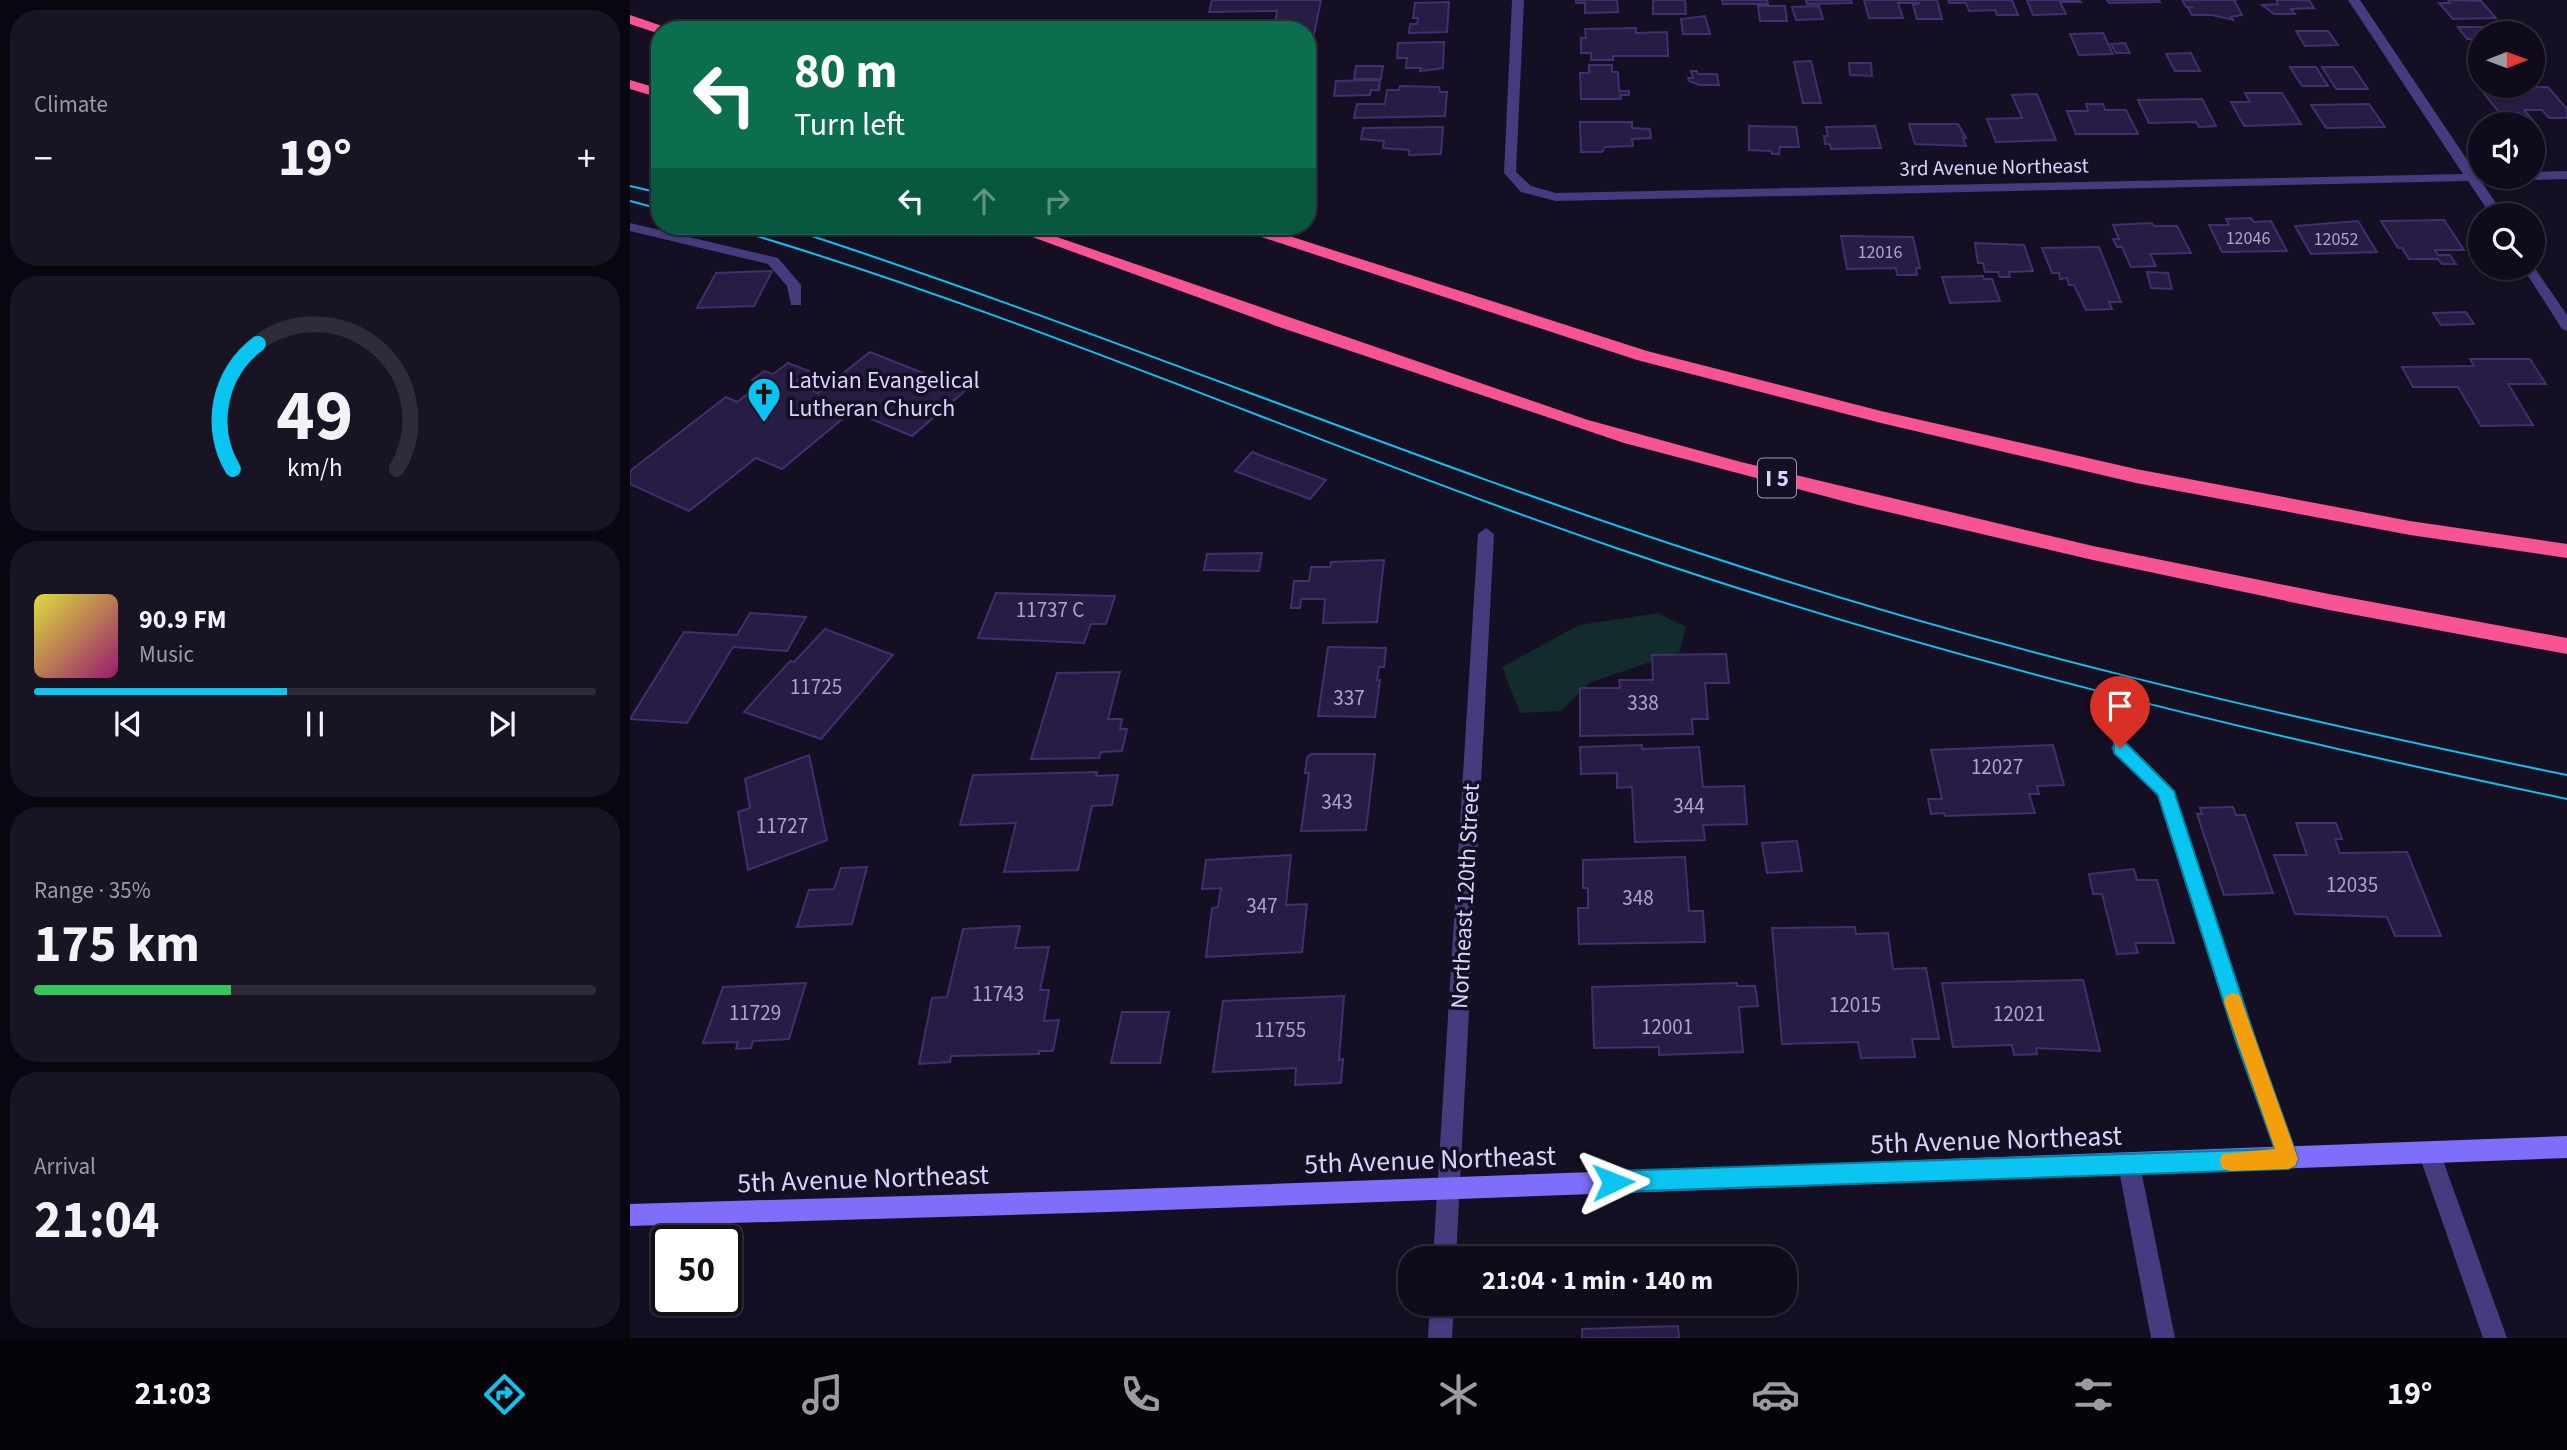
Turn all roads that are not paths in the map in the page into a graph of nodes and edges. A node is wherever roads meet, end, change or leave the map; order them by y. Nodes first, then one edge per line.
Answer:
1 (1518, 0) edge
2 (2354, 0) edge
3 (630, 19) edge
4 (651, 27) edge
5 (630, 84) edge
6 (651, 91) edge
7 (630, 100) edge
8 (651, 106) edge
9 (2468, 160) edge
10 (2567, 175) edge
11 (2545, 176) edge
12 (2468, 177) edge
13 (630, 227) edge
14 (651, 232) edge
15 (664, 235) edge
16 (1035, 235) edge
17 (1271, 235) edge
18 (2538, 280) edge
19 (796, 302) dead end
20 (2567, 326) edge
21 (1486, 534) dead end
22 (2567, 551) edge
23 (2567, 646) edge
24 (2120, 748) dead end
25 (2567, 1147) edge
26 (2429, 1153) junction
27 (2288, 1159) junction
28 (2129, 1165) junction
29 (1448, 1188) junction
30 (630, 1214) edge
31 (1445, 1246) edge
32 (1441, 1316) edge
33 (1440, 1338) edge
34 (2163, 1338) edge
35 (2495, 1338) edge

1 - 12 street, 3rd Avenue Northeast
2 - 9 street
3 - 4 highway
5 - 6 highway
7 - 8 highway
10 - 11 street
13 - 14 street
15 - 19 street
16 - 23 highway, I 5
17 - 22 highway
18 - 20 street
21 - 29 street, Northeast 120th Street
24 - 27 street
25 - 26 main road, 5th Avenue Northeast
26 - 27 main road, 5th Avenue Northeast
26 - 35 street
27 - 28 main road, 5th Avenue Northeast
28 - 29 main road, 5th Avenue Northeast
28 - 34 street
29 - 30 main road, 5th Avenue Northeast
29 - 31 street, Northeast 120th Street
32 - 33 street

